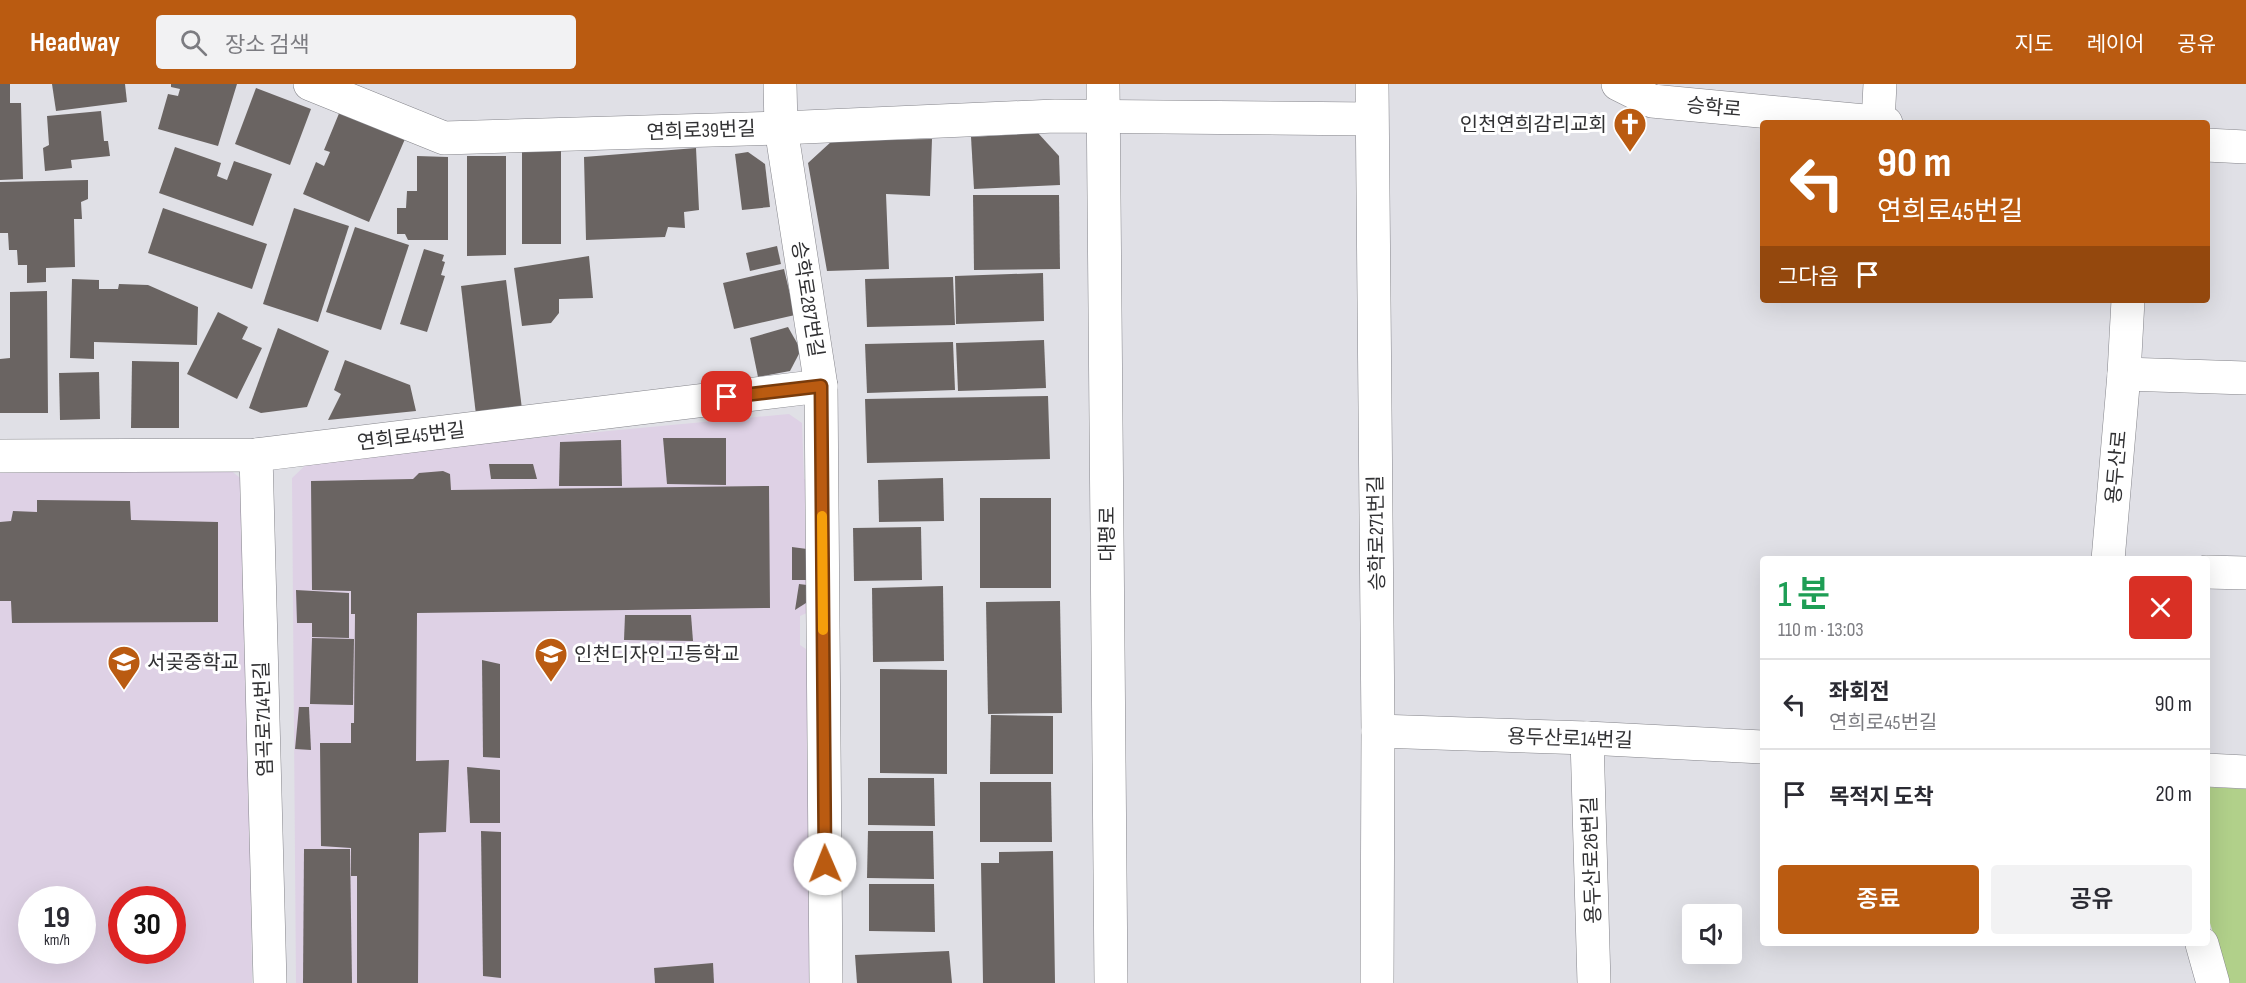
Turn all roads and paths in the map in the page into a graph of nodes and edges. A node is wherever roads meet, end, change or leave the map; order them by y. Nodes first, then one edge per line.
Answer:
1 (310, 84) edge
2 (780, 84) edge
3 (1103, 84) edge
4 (1372, 84) edge
5 (1618, 84) edge
6 (1880, 84) edge
7 (1104, 117) junction
8 (1371, 119) junction
9 (1856, 120) edge
10 (1878, 120) edge
11 (781, 128) junction
12 (2210, 145) edge
13 (2246, 147) edge
14 (2128, 303) edge
15 (2124, 374) junction
16 (2246, 378) edge
17 (821, 386) junction
18 (256, 455) junction
19 (0, 456) edge
20 (2108, 556) edge
21 (2210, 572) edge
22 (2246, 573) edge
23 (1378, 731) junction
24 (1587, 738) junction
25 (1760, 747) edge
26 (2210, 770) edge
27 (2246, 772) edge
28 (2203, 946) edge
29 (270, 983) edge
30 (826, 983) edge
31 (1111, 983) edge
32 (1377, 983) edge
33 (1594, 983) edge
34 (2214, 983) edge

1 - 11 street, 연희로39번길
2 - 11 street, 승학로287번길
3 - 7 street, 대평로
4 - 8 street, 승학로271번길
5 - 9 street, 승학로
6 - 10 street
7 - 8 street, 연희로39번길
7 - 11 street, 연희로39번길
7 - 31 street, 대평로
8 - 23 street, 승학로271번길
11 - 17 street, 승학로287번길
12 - 13 street
14 - 15 street, 용두산로
15 - 16 street
15 - 20 street, 용두산로
17 - 18 street, 연희로45번길
17 - 30 street, 승학로287번길
18 - 19 street, 연희로45번길
18 - 29 street, 염곡로714번길
21 - 22 street
23 - 24 street, 용두산로14번길
23 - 32 street, 승학로271번길
24 - 25 street, 용두산로14번길
24 - 33 street, 용두산로26번길
26 - 27 street
28 - 34 street

